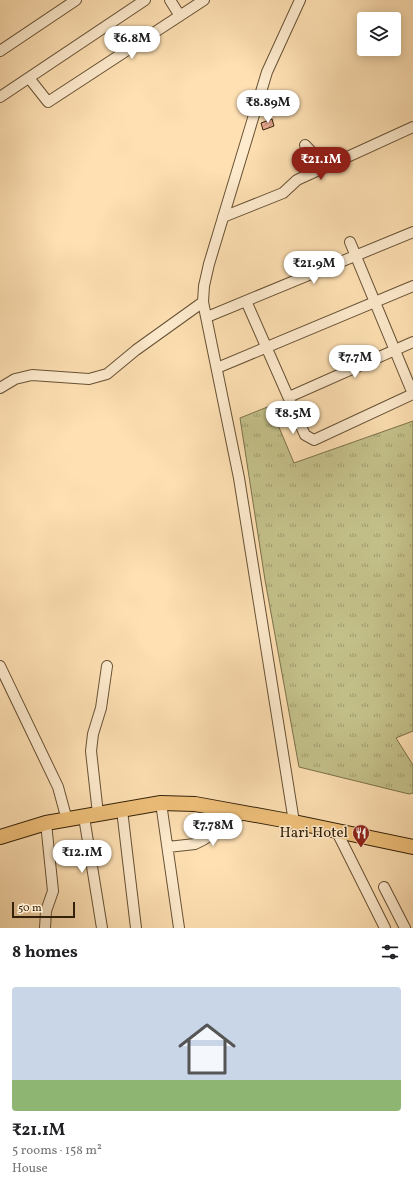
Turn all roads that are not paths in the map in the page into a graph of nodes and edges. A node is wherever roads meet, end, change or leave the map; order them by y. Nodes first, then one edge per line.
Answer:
1 (76, 0) edge
2 (146, 0) edge
3 (170, 0) edge
4 (204, 0) edge
5 (300, 0) edge
6 (180, 16) junction
7 (0, 51) edge
8 (29, 78) junction
9 (0, 97) edge
10 (413, 127) edge
11 (305, 145) dead end
12 (326, 167) junction
13 (223, 217) junction
14 (413, 232) edge
15 (350, 242) dead end
16 (356, 256) junction
17 (413, 286) edge
18 (246, 301) junction
19 (203, 302) junction
20 (375, 302) junction
21 (207, 317) junction
22 (413, 342) edge
23 (267, 348) junction
24 (394, 350) junction
25 (217, 368) junction
26 (0, 388) edge
27 (413, 394) edge
28 (289, 397) junction
29 (0, 666) edge
30 (107, 666) dead end
31 (161, 803) junction
32 (122, 810) junction
33 (244, 813) junction
34 (91, 815) junction
35 (67, 820) junction
36 (294, 822) junction
37 (46, 823) junction
38 (337, 832) junction
39 (0, 838) edge
40 (413, 847) edge
41 (168, 848) junction
42 (384, 887) dead end
43 (45, 928) edge
44 (102, 928) edge
45 (136, 928) edge
46 (179, 928) edge
47 (385, 928) edge
48 (405, 928) edge

1 - 7 street
2 - 8 street
3 - 6 street
4 - 6 street
5 - 13 street
6 - 8 street
8 - 9 street
10 - 12 street
11 - 12 street
12 - 13 street
13 - 19 street
14 - 16 street
15 - 16 street
16 - 18 street
16 - 20 street
17 - 20 street
18 - 21 street
18 - 23 street
19 - 21 street
19 - 26 street
20 - 23 street
20 - 24 street
21 - 25 street
22 - 24 street
23 - 25 street
23 - 28 street
24 - 27 street
24 - 28 street
25 - 36 street
27 - 28 street
29 - 35 street
30 - 34 street
31 - 32 highway
31 - 33 highway
31 - 41 street
32 - 34 highway
32 - 45 street
33 - 36 highway
33 - 41 street
34 - 35 highway
34 - 44 street
35 - 37 highway
36 - 38 highway
37 - 39 highway
37 - 43 street
38 - 40 highway
38 - 47 street
41 - 46 street
42 - 48 street

